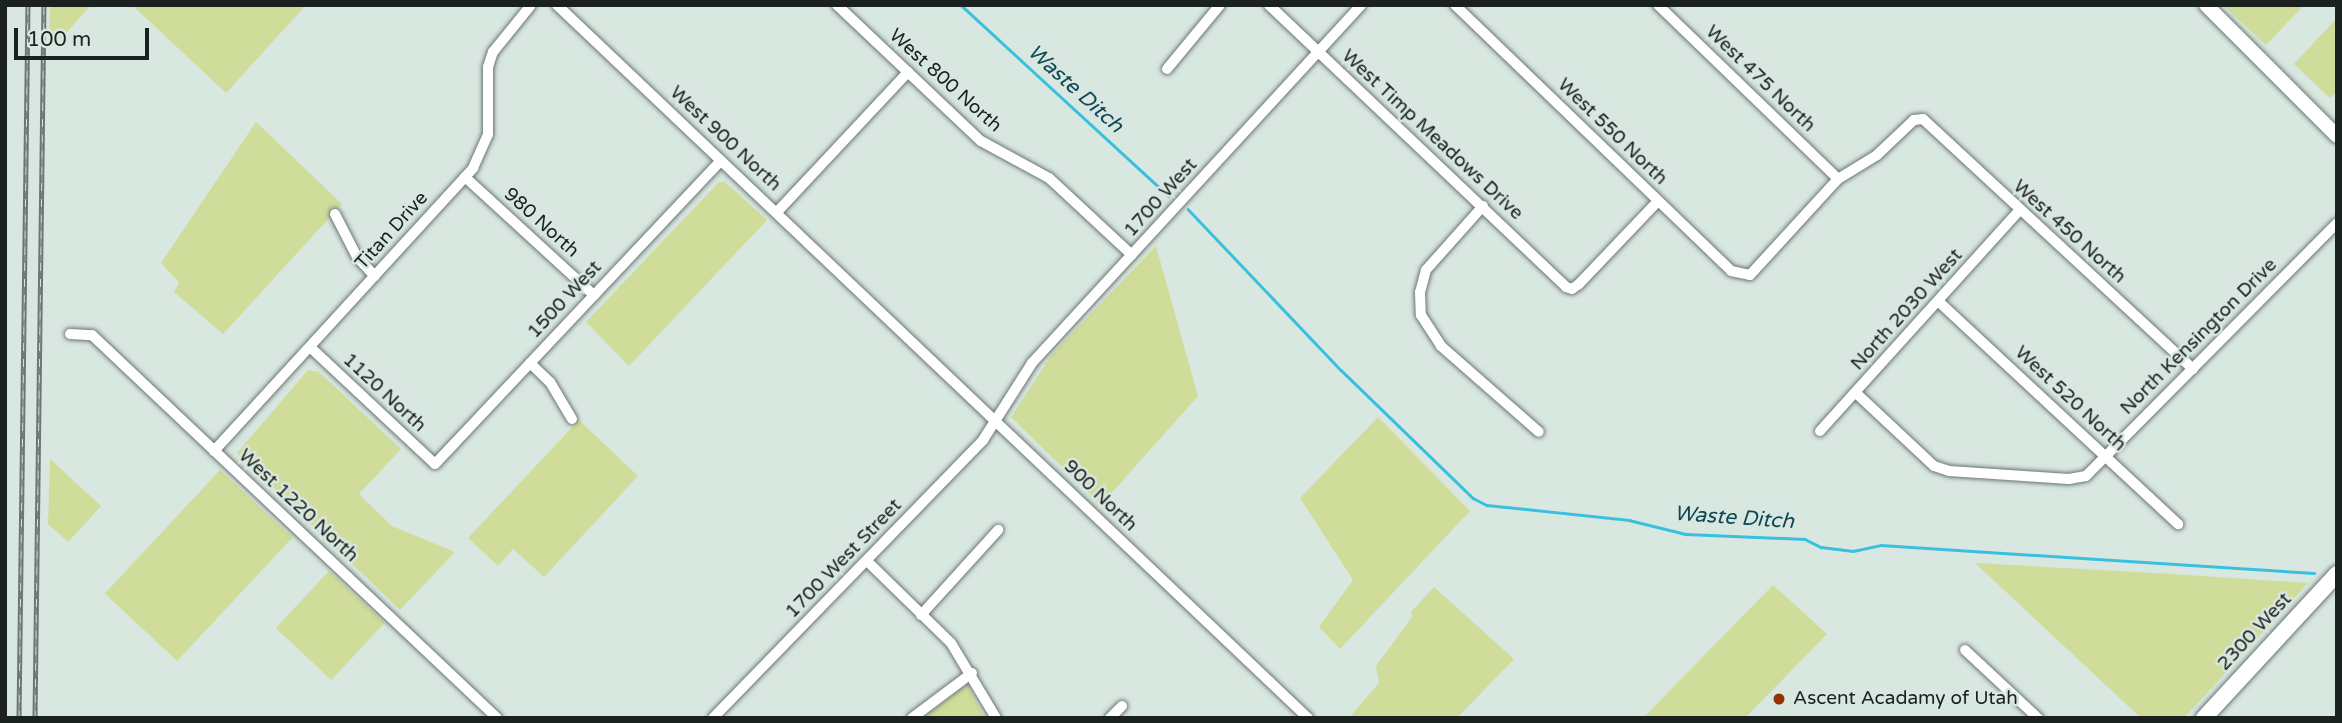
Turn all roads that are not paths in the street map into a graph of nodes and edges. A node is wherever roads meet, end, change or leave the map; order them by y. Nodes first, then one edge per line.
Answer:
1 (531, 5) edge
2 (556, 5) edge
3 (837, 5) edge
4 (1220, 5) edge
5 (1269, 5) edge
6 (1360, 5) edge
7 (1455, 5) edge
8 (1658, 5) edge
9 (2206, 5) edge
10 (1319, 51) junction
11 (1167, 69) dead end
12 (908, 72) junction
13 (2337, 136) edge
14 (721, 160) junction
15 (465, 177) junction
16 (1838, 179) junction
17 (1658, 201) junction
18 (1483, 206) junction
19 (2019, 211) junction
20 (778, 212) junction
21 (335, 214) dead end
22 (2337, 223) edge
23 (1132, 255) junction
24 (375, 276) junction
25 (594, 295) junction
26 (869, 299) joint
27 (1938, 302) junction
28 (69, 334) dead end
29 (310, 347) junction
30 (530, 363) junction
31 (2193, 369) junction
32 (1856, 393) junction
33 (572, 419) dead end
34 (997, 421) junction
35 (1820, 431) dead end
36 (1539, 432) dead end
37 (214, 451) junction
38 (2106, 456) junction
39 (435, 464) joint
40 (2178, 524) dead end
41 (998, 530) dead end
42 (867, 561) junction
43 (2337, 574) edge
44 (922, 615) junction
45 (1965, 650) dead end
46 (972, 673) junction
47 (1122, 706) dead end
48 (497, 718) edge
49 (713, 718) edge
50 (912, 718) edge
51 (996, 718) edge
52 (1110, 718) edge
53 (1308, 718) edge
54 (2038, 718) edge
55 (2204, 718) edge

1 - 15 street, Titan Drive
2 - 14 street, West 900 North
3 - 12 street, West 800 North
4 - 11 street
5 - 10 street, West Timp Meadows Drive
6 - 10 street, 1700 West
7 - 17 street, West 550 North
8 - 16 street, West 475 North
9 - 13 street
10 - 18 street, West Timp Meadows Drive
10 - 23 street, 1700 West
12 - 20 street
12 - 23 street, West 800 North
14 - 20 street, West 900 North
14 - 25 street, 1500 West
15 - 24 street, Titan Drive
15 - 25 street, 980 North
16 - 17 street, West 550 North
16 - 19 street, West 450 North
17 - 18 street, West Timp Meadows Drive
18 - 36 street
19 - 27 street, North 2030 West
19 - 31 street, West 450 North
20 - 26 street, West 900 North
21 - 24 street
22 - 31 street, North Kensington Drive
23 - 34 street, 1700 West
24 - 29 street, Titan Drive
25 - 30 street, 1500 West
26 - 34 street, 900 North
27 - 32 street, North 2030 West
27 - 38 street, West 520 North
28 - 37 street, West 1220 North
29 - 37 street, Titan Drive
29 - 39 street, 1120 North
30 - 33 street
30 - 39 street, 1500 West
31 - 38 street, North Kensington Drive
32 - 35 street, North 2030 West
32 - 38 street, North Kensington Drive
34 - 42 street, 1700 West Street
34 - 53 street, 900 North
37 - 48 street, West 1220 North
38 - 40 street, West 520 North
41 - 44 street
42 - 44 street
42 - 49 street, 1700 West Street
43 - 55 main road, 2300 West
44 - 46 street
45 - 54 street
46 - 50 street
46 - 51 street
47 - 52 street

